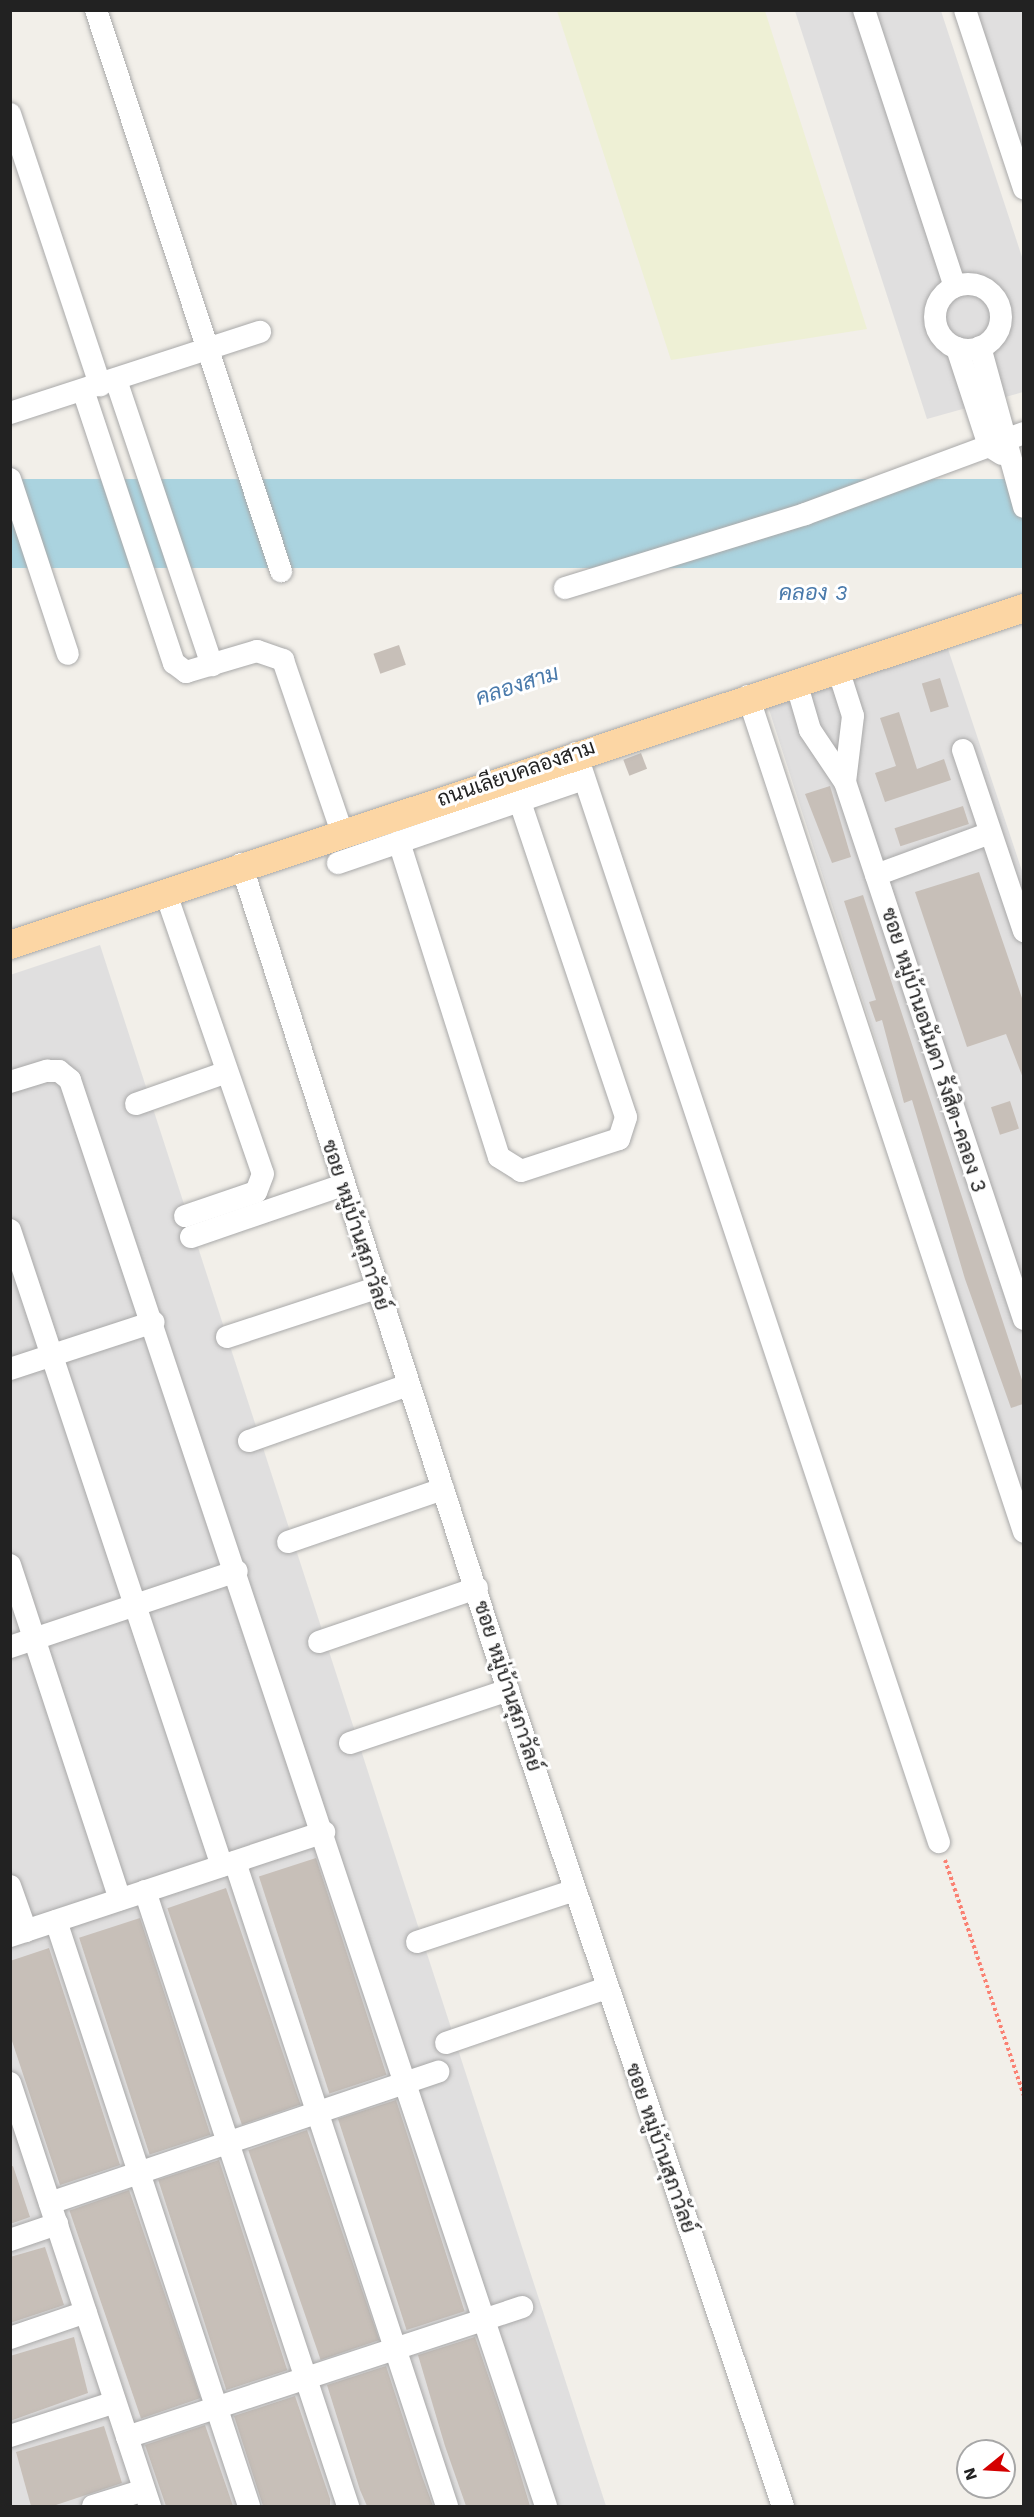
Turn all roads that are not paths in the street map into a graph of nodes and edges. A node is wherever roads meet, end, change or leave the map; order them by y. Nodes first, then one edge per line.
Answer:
1 (96, 10) edge
2 (864, 10) edge
3 (965, 10) edge
4 (10, 114) edge
5 (1023, 188) edge
6 (955, 286) junction
7 (260, 332) dead end
8 (980, 347) junction
9 (957, 348) junction
10 (208, 350) junction
11 (100, 385) junction
12 (10, 413) edge
13 (1007, 448) edge
14 (10, 479) edge
15 (1023, 507) edge
16 (281, 571) dead end
17 (565, 588) dead end
18 (1023, 608) edge
19 (68, 654) dead end
20 (212, 665) junction
21 (838, 669) junction
22 (796, 682) junction
23 (748, 696) junction
24 (963, 750) dead end
25 (580, 766) junction
26 (845, 782) junction
27 (517, 788) junction
28 (342, 831) junction
29 (990, 833) junction
30 (399, 842) junction
31 (338, 863) dead end
32 (241, 864) junction
33 (876, 875) junction
34 (165, 891) junction
35 (1023, 931) edge
36 (10, 945) edge
37 (227, 1072) junction
38 (10, 1082) edge
39 (136, 1104) dead end
40 (343, 1185) junction
41 (10, 1230) edge
42 (376, 1288) junction
43 (1023, 1319) edge
44 (154, 1322) junction
45 (227, 1337) dead end
46 (52, 1355) junction
47 (10, 1369) edge
48 (408, 1385) junction
49 (249, 1441) dead end
50 (443, 1489) junction
51 (1023, 1532) edge
52 (288, 1542) dead end
53 (10, 1565) edge
54 (237, 1571) junction
55 (477, 1588) junction
56 (135, 1605) junction
57 (35, 1639) junction
58 (320, 1642) dead end
59 (10, 1647) edge
60 (508, 1690) junction
61 (350, 1743) dead end
62 (324, 1832) junction
63 (939, 1842) road end
64 (228, 1864) junction
65 (10, 1886) edge
66 (575, 1890) junction
67 (145, 1892) junction
68 (120, 1899) junction
69 (56, 1921) junction
70 (18, 1933) edge
71 (417, 1942) dead end
72 (607, 1988) junction
73 (446, 2043) dead end
74 (438, 2072) dead end
75 (10, 2083) edge
76 (406, 2083) junction
77 (316, 2111) junction
78 (19, 2137) edge
79 (227, 2141) junction
80 (139, 2171) junction
81 (53, 2213) junction
82 (10, 2240) edge
83 (522, 2307) dead end
84 (86, 2312) junction
85 (484, 2320) junction
86 (10, 2338) edge
87 (395, 2348) junction
88 (306, 2379) junction
89 (115, 2402) junction
90 (216, 2408) junction
91 (10, 2436) edge
92 (127, 2437) junction
93 (147, 2498) edge
94 (93, 2506) edge
95 (249, 2506) edge
96 (348, 2506) edge
97 (447, 2506) edge
98 (546, 2506) edge
99 (783, 2506) edge

1 - 10 street
2 - 6 street
3 - 5 street
4 - 11 street
6 - 8 street
6 - 9 street
7 - 10 street
8 - 9 street
8 - 13 street
9 - 13 street
10 - 11 street
10 - 16 street
11 - 12 street
11 - 20 street
11 - 20 street
13 - 15 street
13 - 17 street
14 - 19 street
18 - 21 main road, ถนนเลียบคลองสาม
20 - 28 street
21 - 22 main road, ถนนเลียบคลองสาม
21 - 26 street, ซอย หมู่บ้านอนันดา รังสิต-คลอง 3
22 - 23 main road, ถนนเลียบคลองสาม
22 - 26 street, ซอย หมู่บ้านอนันดา รังสิต-คลอง 3
23 - 25 main road, ถนนเลียบคลองสาม
23 - 51 street
24 - 29 street
25 - 27 main road, ถนนเลียบคลองสาม
25 - 63 street
26 - 33 street, ซอย หมู่บ้านอนันดา รังสิต-คลอง 3
27 - 28 main road, ถนนเลียบคลองสาม
27 - 30 street
27 - 30 street
28 - 32 main road, ถนนเลียบคลองสาม
29 - 33 street
29 - 35 street
30 - 31 street
32 - 34 main road, ถนนเลียบคลองสาม
32 - 40 street, ซอย หมู่บ้านสุภาวัลย์
33 - 43 street, ซอย หมู่บ้านอนันดา รังสิต-คลอง 3
34 - 36 main road, ถนนเลียบคลองสาม
34 - 37 street
37 - 39 street
37 - 40 street
38 - 44 street
40 - 42 street, ซอย หมู่บ้านสุภาวัลย์
41 - 46 street
42 - 45 street
42 - 48 street, ซอย หมู่บ้านสุภาวัลย์
44 - 46 street
44 - 54 street
46 - 47 street
46 - 56 street
48 - 49 street
48 - 50 street, ซอย หมู่บ้านสุภาวัลย์
50 - 52 street
50 - 55 street, ซอย หมู่บ้านสุภาวัลย์
53 - 57 street
54 - 56 street
54 - 62 street
55 - 58 street
55 - 60 street, ซอย หมู่บ้านสุภาวัลย์
56 - 57 street
56 - 64 street
57 - 59 street
57 - 68 street
60 - 61 street
60 - 66 street, ซอย หมู่บ้านสุภาวัลย์
62 - 64 street
62 - 76 street
64 - 67 street
64 - 77 street
65 - 70 street
66 - 71 street
66 - 72 street, ซอย หมู่บ้านสุภาวัลย์
67 - 68 street
67 - 79 street
68 - 69 street
69 - 70 street
69 - 80 street
72 - 73 street
72 - 99 street, ซอย หมู่บ้านสุภาวัลย์
74 - 76 street
75 - 78 street
76 - 77 street
76 - 85 street
77 - 79 street
77 - 87 street
78 - 81 street
79 - 80 street
79 - 88 street
80 - 81 street
80 - 90 street
81 - 82 street
81 - 84 street
83 - 85 street
84 - 86 street
84 - 89 street
85 - 87 street
85 - 98 street
87 - 88 street
87 - 97 street
88 - 90 street
88 - 96 street
89 - 91 street
89 - 92 street
90 - 92 street
90 - 95 street
92 - 93 street
93 - 94 street

